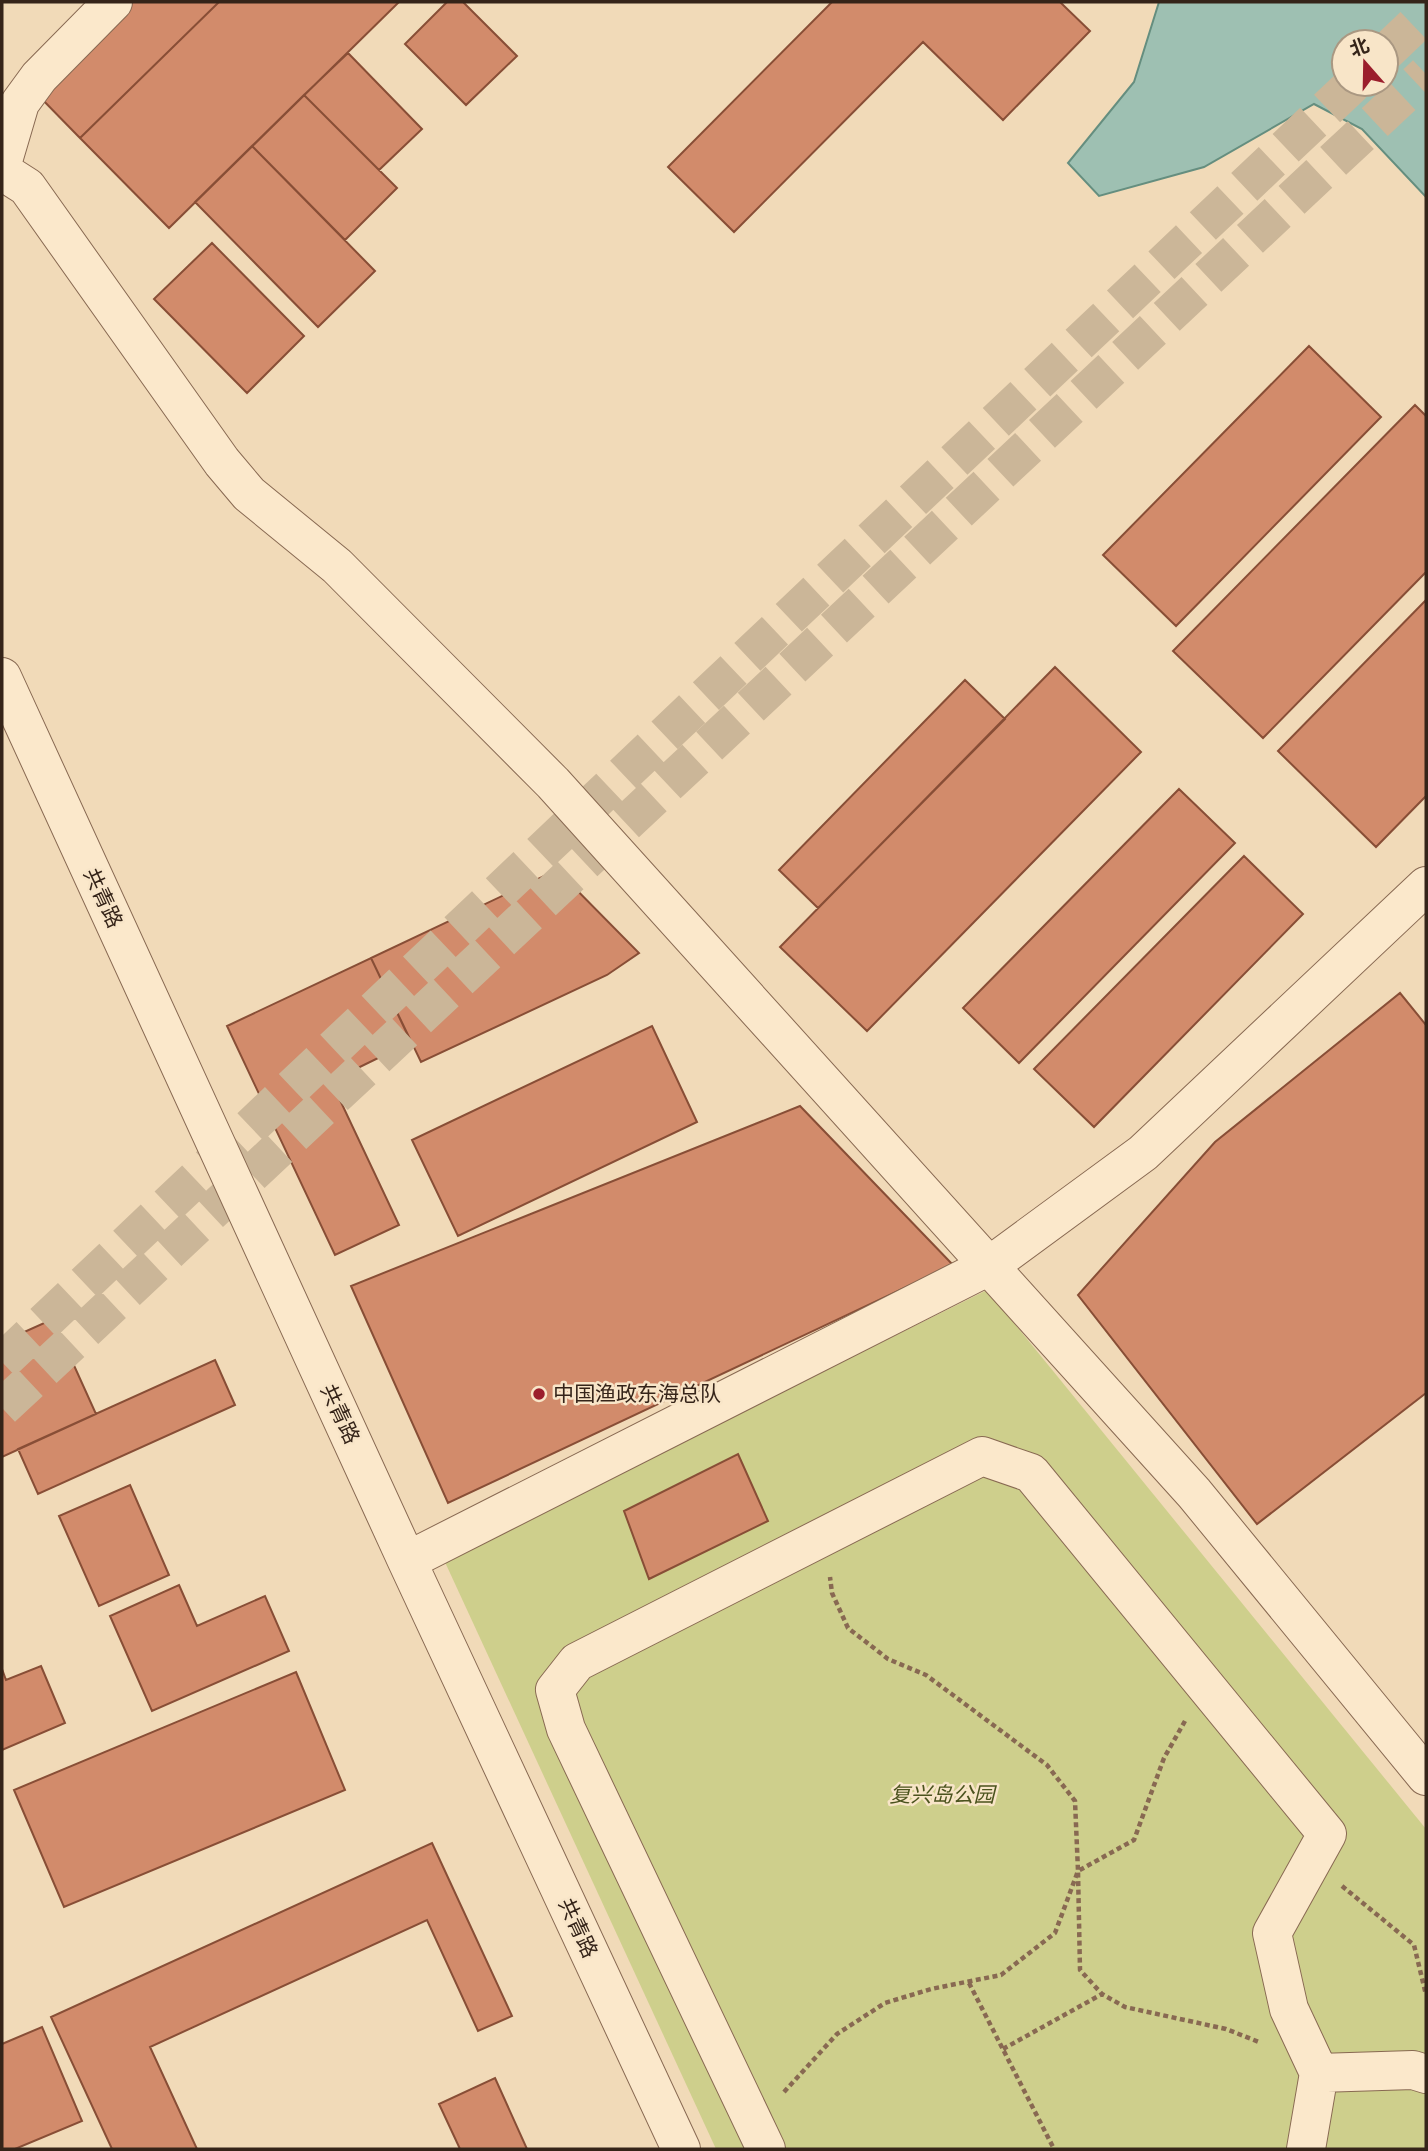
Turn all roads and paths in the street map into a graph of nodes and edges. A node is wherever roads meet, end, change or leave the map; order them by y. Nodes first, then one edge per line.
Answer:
1 (113, 2) edge
2 (2, 164) edge
3 (2, 171) edge
4 (2, 677) edge
5 (1426, 886) edge
6 (989, 1266) junction
7 (827, 1535) junction
8 (407, 1561) junction
9 (1206, 1688) junction
10 (1426, 1776) edge
11 (1312, 1861) junction
12 (1077, 1871) junction
13 (969, 1983) junction
14 (1102, 1994) junction
15 (1426, 1994) edge
16 (1264, 2043) dead end
17 (1003, 2049) junction
18 (1319, 2073) junction
19 (1426, 2074) edge
20 (760, 2136) edge
21 (681, 2149) edge
22 (1054, 2149) edge
23 (1306, 2149) edge

1 - 2 street
3 - 6 street
4 - 8 street, 共青路
5 - 6 street
6 - 8 street
6 - 10 street
7 - 9 street
7 - 12 path
7 - 20 street
8 - 21 street, 共青路
9 - 11 street
9 - 12 path
11 - 15 path
11 - 18 street
12 - 13 path
12 - 14 path
13 - 17 path
13 - 20 path
14 - 16 path
14 - 17 path
17 - 22 path
18 - 19 street
18 - 23 street

